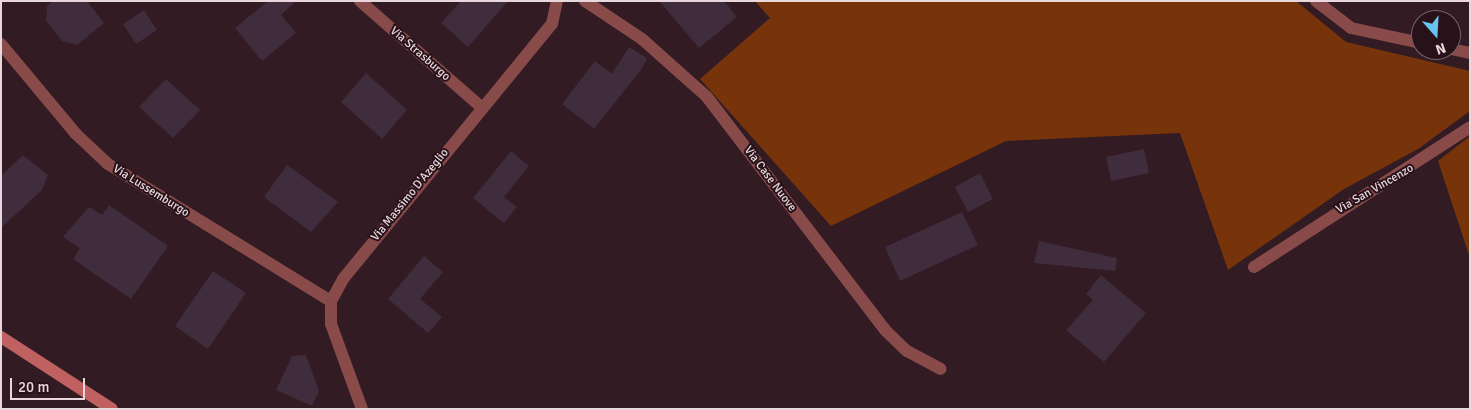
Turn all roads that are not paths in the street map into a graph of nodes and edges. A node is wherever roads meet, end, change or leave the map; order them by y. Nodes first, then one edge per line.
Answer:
1 (360, 1) edge
2 (557, 1) edge
3 (586, 1) edge
4 (1316, 1) edge
5 (1411, 41) edge
6 (1, 44) edge
7 (481, 107) junction
8 (1470, 127) edge
9 (1254, 267) dead end
10 (331, 301) junction
11 (1, 337) edge
12 (941, 369) dead end
13 (112, 409) edge
14 (362, 409) edge

1 - 7 street, Via Strasburgo
2 - 7 street, Via Massimo D'Azeglio
3 - 12 street, Via Case Nuove
4 - 5 street
6 - 10 street, Via Lussemburgo
7 - 10 street, Via Massimo D'Azeglio
8 - 9 street, Via San Vincenzo
10 - 14 street, Via Massimo D'Azeglio
11 - 13 main road

